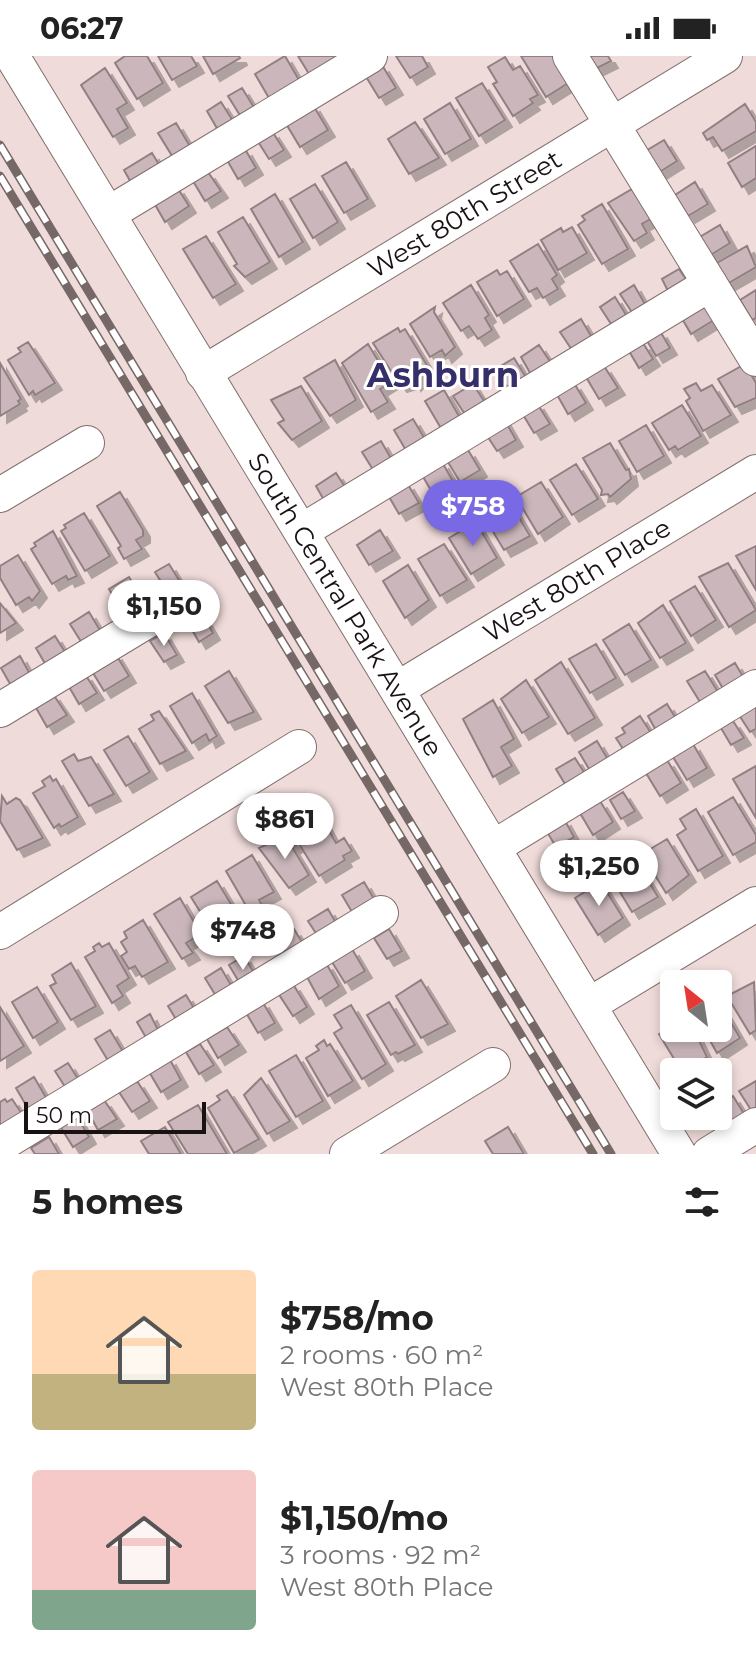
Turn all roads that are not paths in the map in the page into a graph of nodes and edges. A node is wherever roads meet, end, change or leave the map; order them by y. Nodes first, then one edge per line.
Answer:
1 (12, 56) edge
2 (370, 56) edge
3 (570, 56) edge
4 (725, 56) edge
5 (613, 125) junction
6 (108, 214) junction
7 (710, 284) junction
8 (756, 359) edge
9 (203, 373) junction
10 (87, 443) dead end
11 (756, 472) edge
12 (0, 495) edge
13 (302, 531) junction
14 (185, 598) dead end
15 (756, 687) edge
16 (399, 688) junction
17 (0, 710) edge
18 (299, 747) dead end
19 (494, 847) junction
20 (756, 904) edge
21 (381, 913) dead end
22 (0, 932) edge
23 (589, 1005) junction
24 (493, 1065) dead end
25 (756, 1125) edge
26 (0, 1145) edge
27 (347, 1154) edge
28 (679, 1154) edge
29 (709, 1154) edge

1 - 6 street, South Central Park Avenue
2 - 6 street
3 - 5 street
4 - 5 street, West 80th Street
5 - 7 street
5 - 9 street, West 80th Street
6 - 9 street, South Central Park Avenue
7 - 8 street
7 - 13 street
9 - 13 street, South Central Park Avenue
10 - 12 street
11 - 16 street, West 80th Place
13 - 16 street, South Central Park Avenue
14 - 17 street
15 - 19 street
16 - 19 street, South Central Park Avenue
18 - 22 street
19 - 23 street, South Central Park Avenue
20 - 23 street
21 - 26 street
23 - 28 street, South Central Park Avenue
24 - 27 street
25 - 29 street

